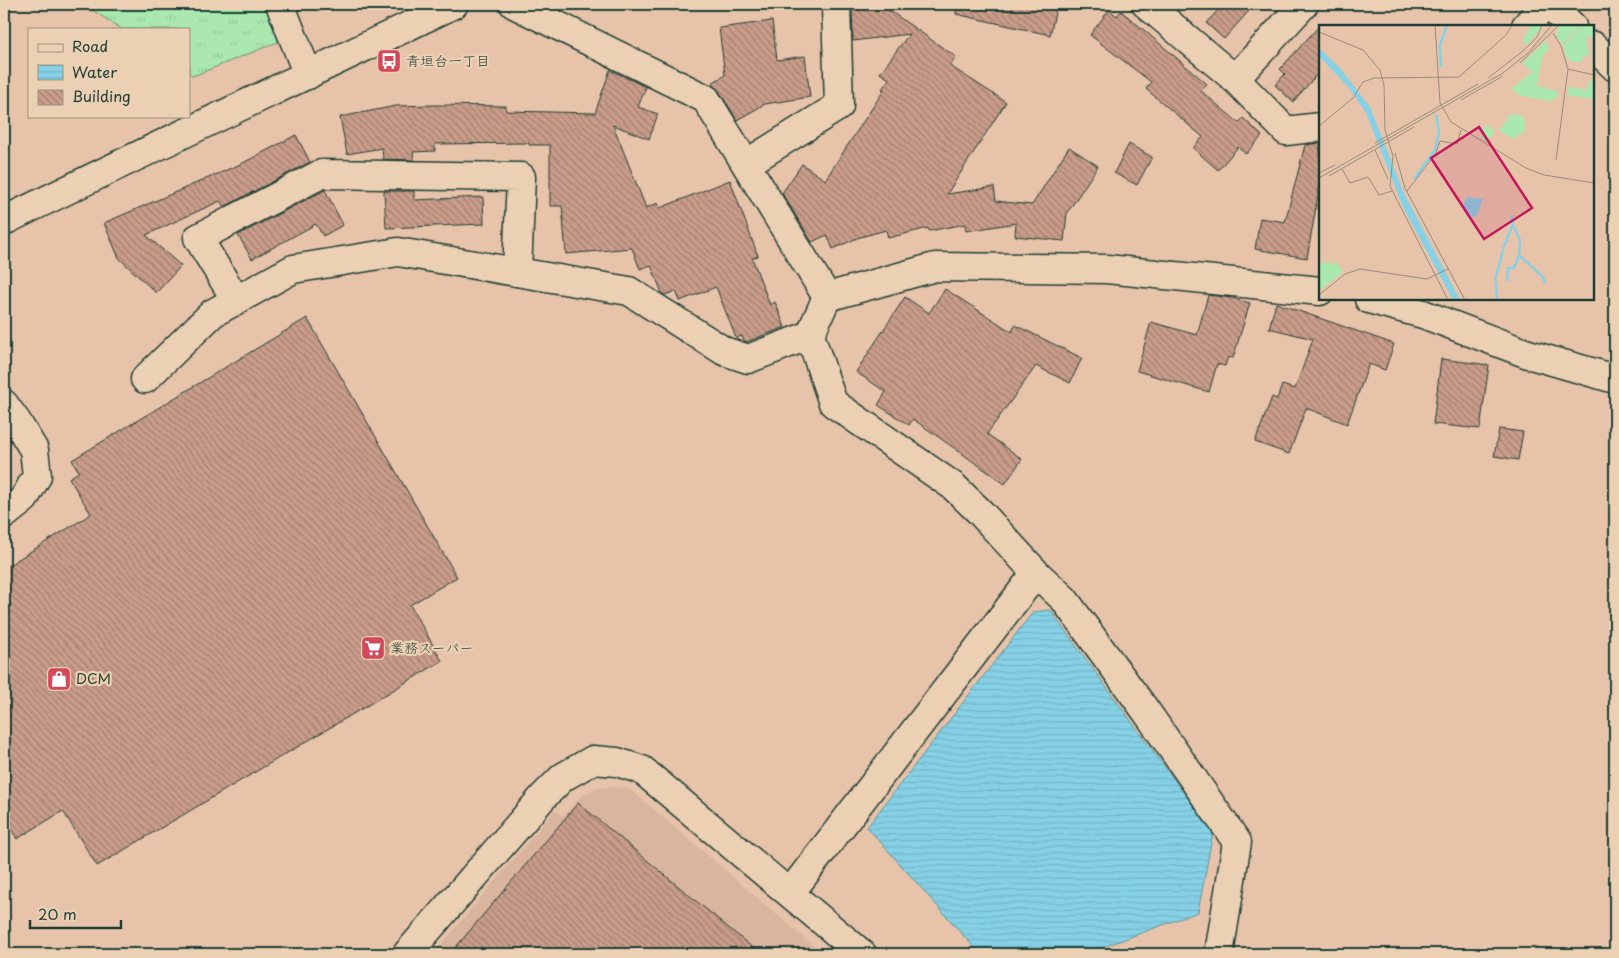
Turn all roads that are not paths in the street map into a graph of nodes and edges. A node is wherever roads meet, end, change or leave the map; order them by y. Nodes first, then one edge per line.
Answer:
1 (280, 4) edge
2 (454, 4) edge
3 (514, 4) edge
4 (836, 4) edge
5 (1146, 4) edge
6 (1304, 4) edge
7 (1547, 4) edge
8 (1527, 25) edge
9 (1571, 25) edge
10 (1594, 47) edge
11 (1615, 67) edge
12 (308, 75) junction
13 (1235, 79) junction
14 (1319, 127) edge
15 (746, 164) junction
16 (4, 221) edge
17 (517, 272) junction
18 (1319, 291) edge
19 (827, 297) junction
20 (236, 300) junction
21 (1373, 300) edge
22 (810, 334) junction
23 (145, 379) dead end
24 (1615, 380) edge
25 (11, 413) edge
26 (4, 515) edge
27 (1036, 573) junction
28 (790, 893) junction
29 (407, 954) edge
30 (862, 954) edge
31 (1219, 954) edge

1 - 12 street
2 - 12 street
3 - 15 street
4 - 15 street
5 - 13 street
6 - 13 street
7 - 8 street
7 - 9 street
10 - 11 street
12 - 16 street
13 - 14 street
15 - 19 street
17 - 20 street
17 - 20 street
17 - 22 street
18 - 19 street
19 - 22 street
20 - 23 street
21 - 24 street
22 - 27 street
25 - 26 street
27 - 28 street
27 - 31 street
28 - 29 street
28 - 30 street

